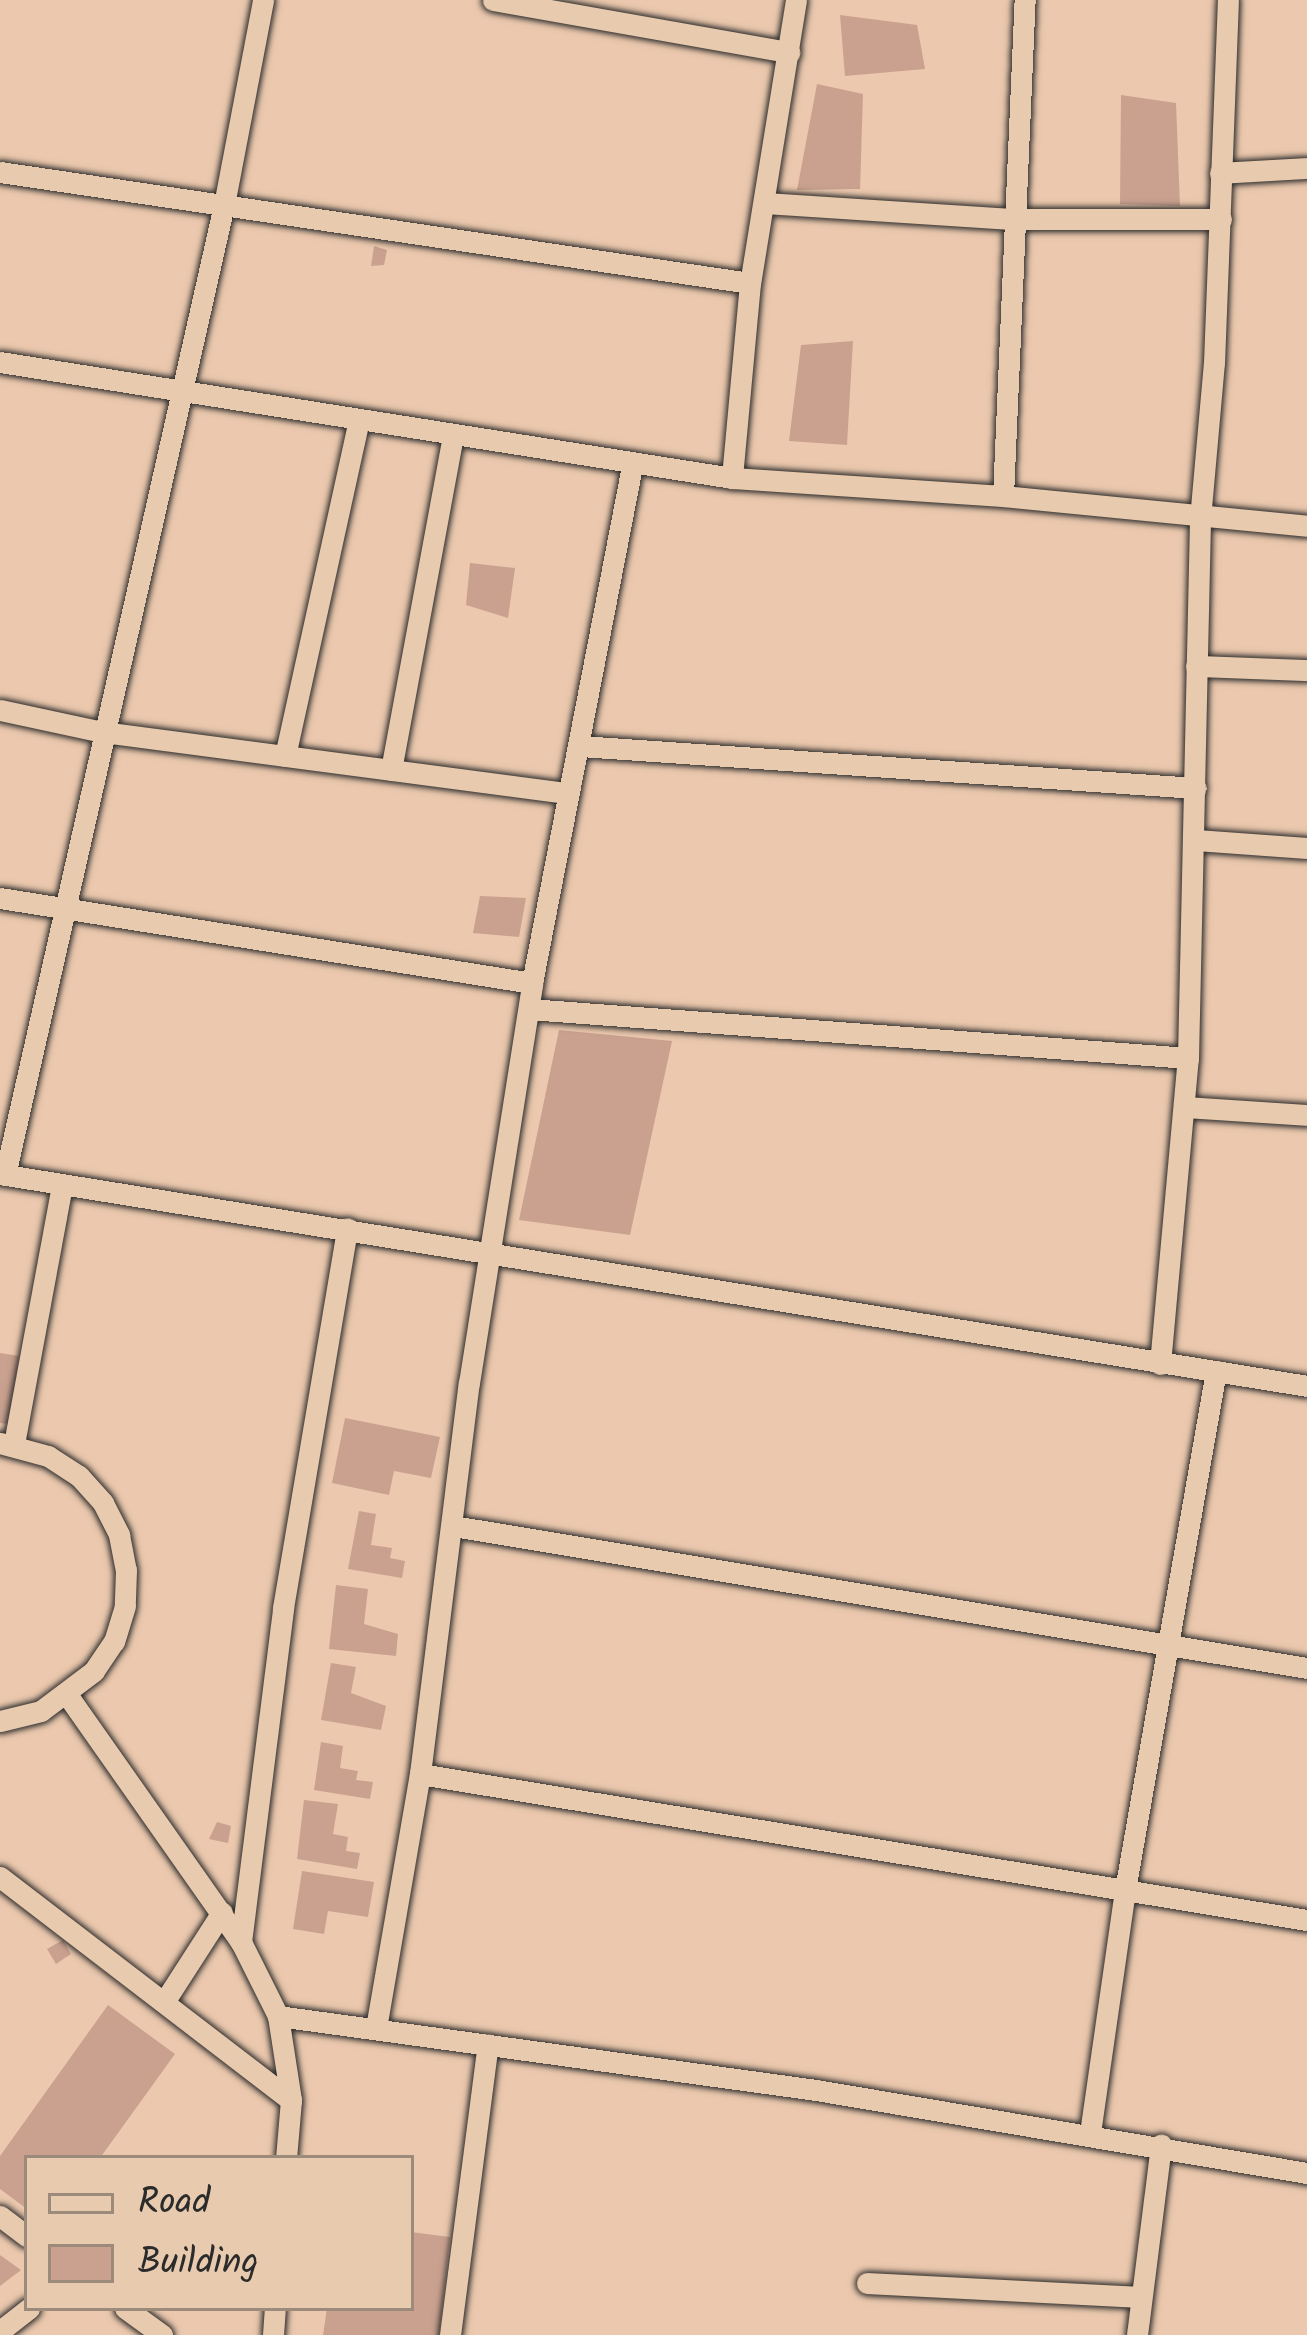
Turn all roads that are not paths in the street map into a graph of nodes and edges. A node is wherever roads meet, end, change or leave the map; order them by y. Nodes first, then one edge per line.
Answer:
1 (263, 0) edge
2 (493, 0) edge
3 (796, 0) edge
4 (1025, 0) edge
5 (1228, 0) edge
6 (789, 52) junction
7 (1307, 168) edge
8 (0, 172) edge
9 (1220, 173) junction
10 (765, 203) junction
11 (224, 206) junction
12 (1015, 219) junction
13 (1221, 219) junction
14 (750, 283) junction
15 (0, 362) edge
16 (181, 392) junction
17 (359, 420) junction
18 (453, 435) junction
19 (632, 466) junction
20 (732, 478) junction
21 (1004, 496) junction
22 (1200, 518) junction
23 (1307, 526) edge
24 (1196, 666) junction
25 (1307, 670) edge
26 (0, 710) edge
27 (103, 732) junction
28 (580, 746) junction
29 (286, 756) junction
30 (391, 770) junction
31 (1196, 788) junction
32 (568, 794) junction
33 (1196, 840) junction
34 (1307, 848) edge
35 (0, 898) edge
36 (62, 909) junction
37 (532, 983) junction
38 (529, 1009) junction
39 (1188, 1058) junction
40 (1184, 1107) junction
41 (1307, 1115) edge
42 (2, 1175) edge
43 (62, 1184) junction
44 (347, 1228) junction
45 (492, 1252) junction
46 (1160, 1364) junction
47 (1216, 1371) junction
48 (1307, 1386) edge
49 (7, 1444) edge
50 (453, 1526) junction
51 (1169, 1644) junction
52 (1307, 1668) edge
53 (68, 1696) junction
54 (0, 1721) edge
55 (420, 1774) junction
56 (0, 1877) edge
57 (1125, 1890) junction
58 (222, 1912) junction
59 (1307, 1919) edge
60 (242, 1942) junction
61 (166, 1999) junction
62 (278, 2016) junction
63 (376, 2028) junction
64 (488, 2044) junction
65 (291, 2100) junction
66 (1090, 2134) junction
67 (1161, 2145) junction
68 (286, 2155) edge
69 (1307, 2173) edge
70 (867, 2282) dead end
71 (1141, 2297) junction
72 (25, 2311) edge
73 (134, 2320) edge
74 (0, 2331) edge
75 (162, 2335) edge
76 (450, 2335) edge
77 (1137, 2335) edge

1 - 11 street
2 - 6 street
3 - 6 street
4 - 12 street
5 - 9 street
6 - 10 street
7 - 9 street
8 - 11 street
9 - 13 street
10 - 12 street
10 - 14 street
11 - 14 street
11 - 16 street
12 - 13 street
12 - 21 street
13 - 22 street
14 - 20 street
15 - 16 street
16 - 17 street
16 - 27 street
17 - 18 street
17 - 29 street
18 - 19 street
18 - 30 street
19 - 20 street
19 - 28 street
20 - 21 street
21 - 22 street
22 - 23 street
22 - 24 street
24 - 25 street
24 - 31 street
26 - 27 street
27 - 29 street
27 - 36 street
28 - 31 street
28 - 32 street
29 - 30 street
30 - 32 street
31 - 33 street
32 - 37 street
33 - 34 street
33 - 39 street
35 - 36 street
36 - 37 street
36 - 42 street
37 - 38 street
38 - 39 street
38 - 45 street
39 - 40 street
40 - 41 street
40 - 46 street
42 - 43 street
43 - 44 street
43 - 49 street
44 - 45 street
44 - 60 street
45 - 46 street
45 - 50 street
46 - 47 street
47 - 48 street
47 - 51 street
49 - 53 street
50 - 51 street
50 - 55 street
51 - 52 street
51 - 57 street
53 - 54 street
53 - 58 street
55 - 57 street
55 - 63 street
56 - 61 street
57 - 59 street
57 - 66 street
58 - 60 street
58 - 61 street
60 - 62 street
61 - 65 street
62 - 63 street
62 - 65 street
63 - 64 street
64 - 66 street
64 - 76 street
65 - 68 street
66 - 67 street
67 - 69 street
67 - 71 street
70 - 71 street
71 - 77 street
72 - 74 street
73 - 75 street

